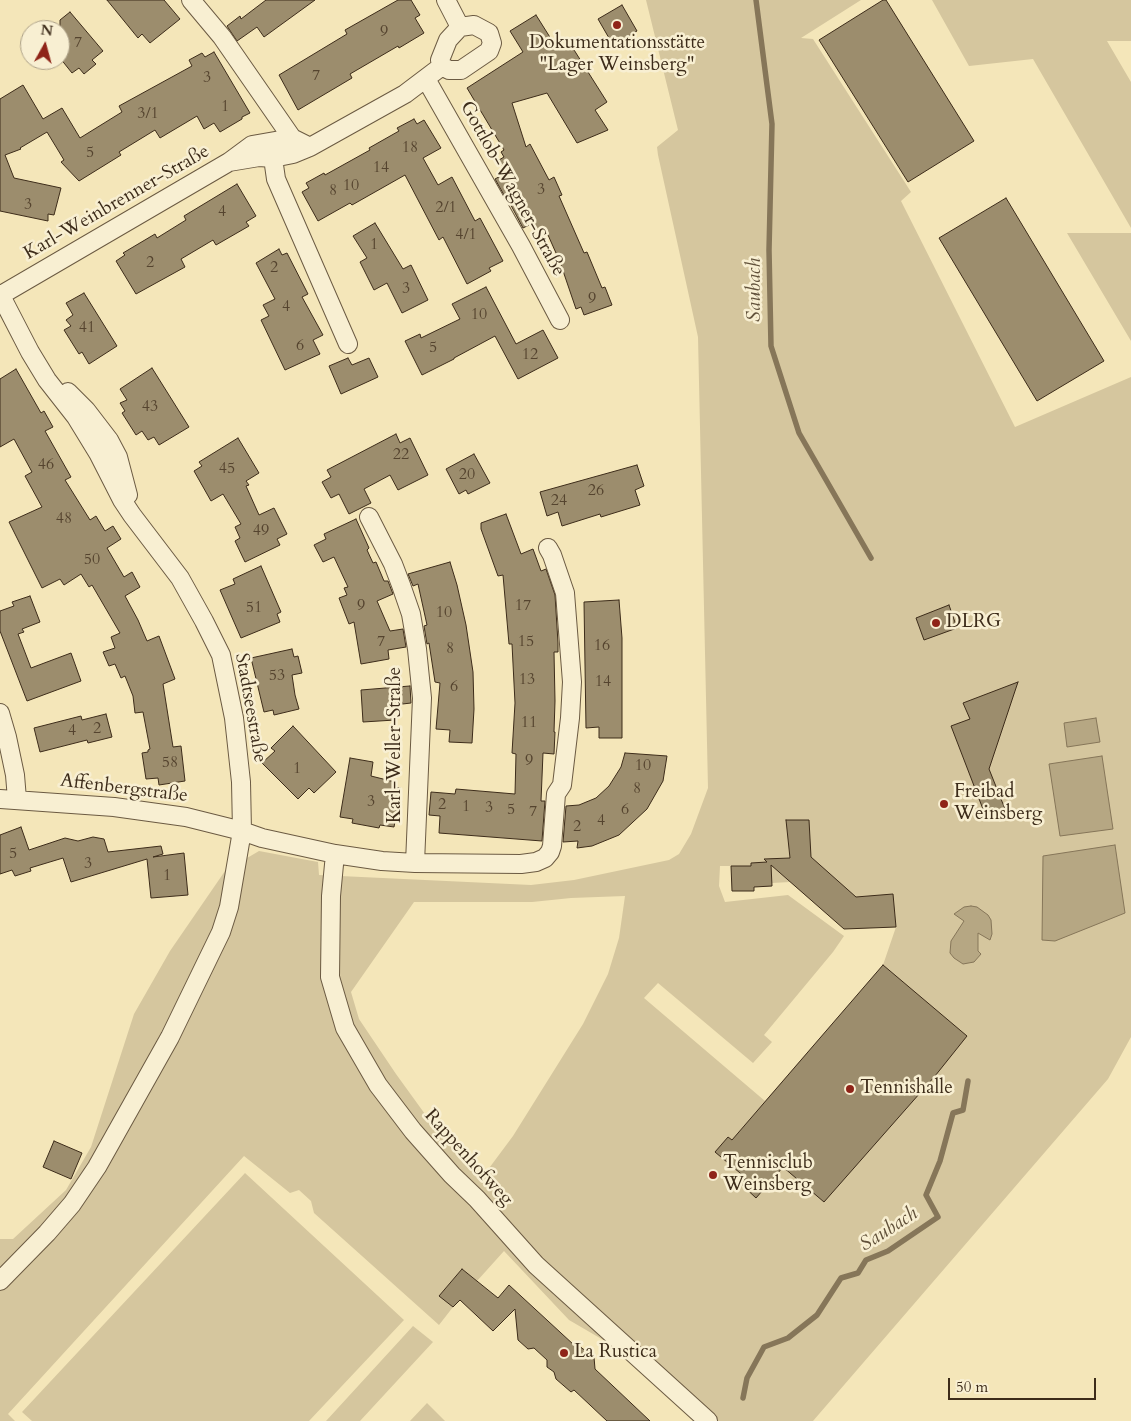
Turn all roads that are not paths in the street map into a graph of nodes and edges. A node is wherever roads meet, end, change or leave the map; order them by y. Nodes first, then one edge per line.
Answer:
1 (191, 0) edge
2 (446, 0) edge
3 (460, 27) junction
4 (442, 66) junction
5 (426, 79) junction
6 (292, 138) junction
7 (310, 147) junction
8 (273, 158) junction
9 (229, 162) junction
10 (0, 294) edge
11 (560, 320) dead end
12 (348, 344) dead end
13 (369, 517) dead end
14 (548, 548) dead end
15 (0, 713) edge
16 (8, 799) edge
17 (242, 831) junction
18 (335, 854) junction
19 (415, 863) junction
20 (0, 1281) edge
21 (708, 1421) edge

1 - 6 street
2 - 3 street
3 - 4 street
3 - 4 street
4 - 5 street, Karl-Weinbrenner-Straße
5 - 7 street, Karl-Weinbrenner-Straße
5 - 11 street, Gottlob-Wagner-Straße
6 - 7 street
6 - 9 street, Karl-Weinbrenner-Straße
7 - 8 street, Karl-Weinbrenner-Straße
8 - 9 street, Karl-Weinbrenner-Straße
8 - 12 street
9 - 10 street, Karl-Weinbrenner-Straße
10 - 17 street, Stadtseestraße
13 - 19 street, Karl-Weller-Straße
14 - 19 street, Affenbergstraße
15 - 16 street
16 - 17 street, Affenbergstraße
17 - 18 street, Affenbergstraße
17 - 20 street, Stadtseestraße
18 - 19 street, Affenbergstraße
18 - 21 street, Rappenhofweg

